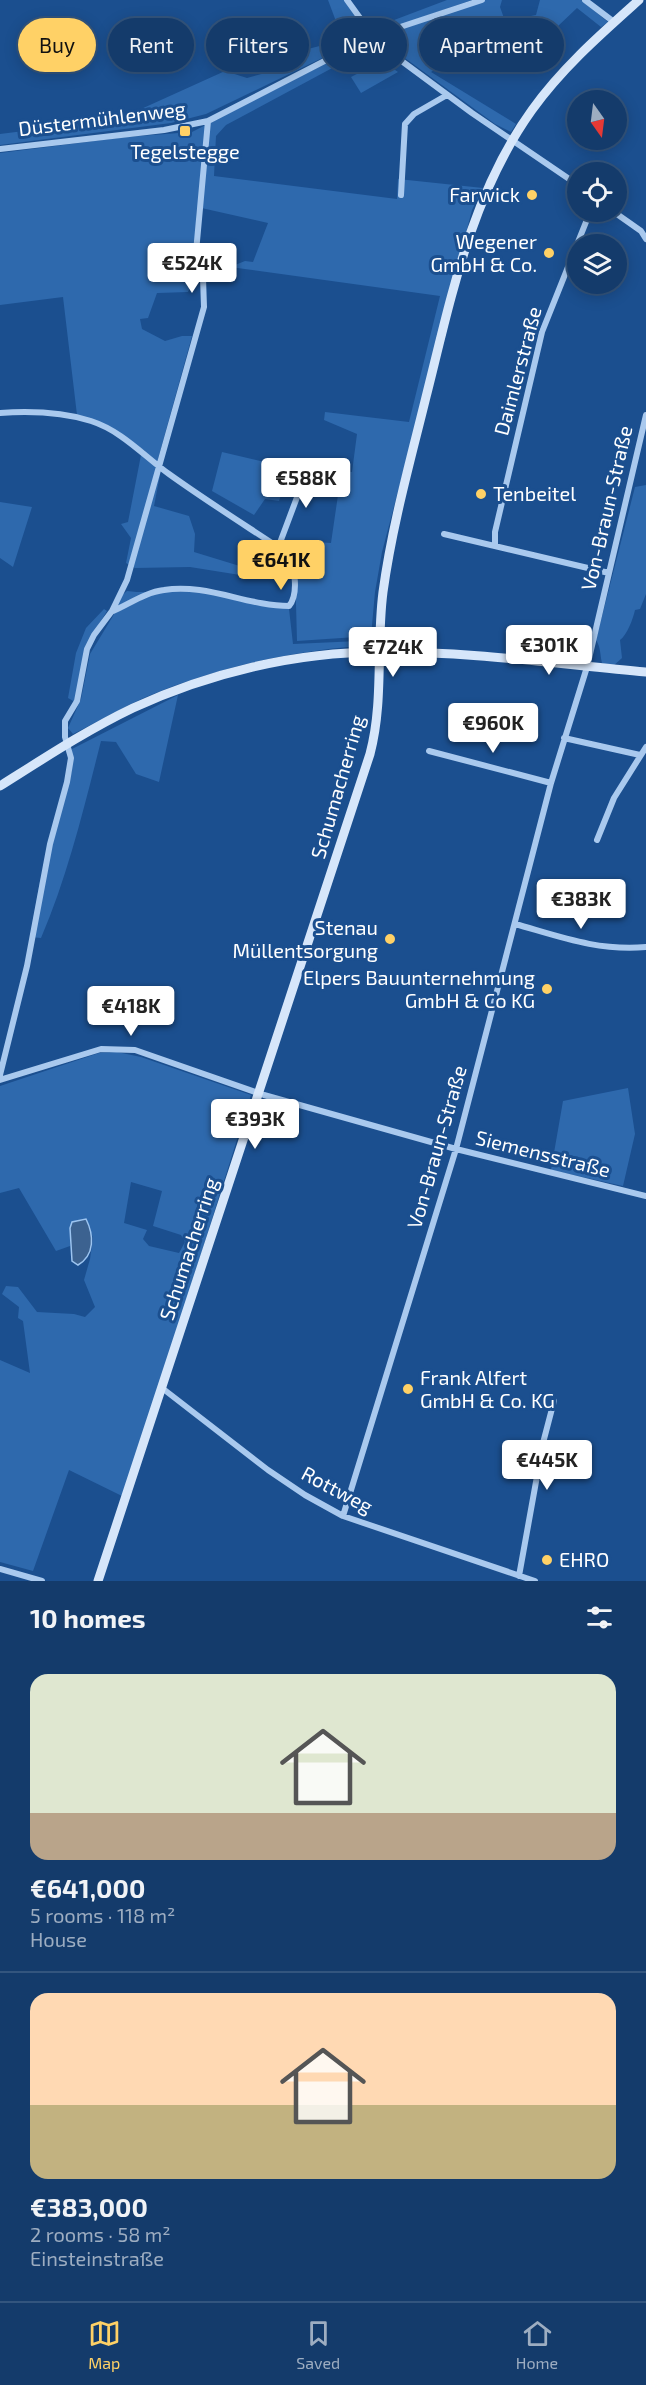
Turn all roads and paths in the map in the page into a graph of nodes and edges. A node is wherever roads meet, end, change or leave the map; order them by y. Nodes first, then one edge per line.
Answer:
1 (347, 0) edge
2 (482, 0) edge
3 (585, 0) edge
4 (639, 0) edge
5 (360, 18) edge
6 (614, 22) junction
7 (407, 25) edge
8 (321, 63) edge
9 (407, 63) edge
10 (447, 95) junction
11 (208, 121) junction
12 (513, 140) junction
13 (0, 149) edge
14 (567, 177) edge
15 (401, 195) dead end
16 (627, 221) edge
17 (586, 222) edge
18 (646, 239) edge
19 (0, 413) edge
20 (646, 415) edge
21 (301, 463) dead end
22 (159, 467) junction
23 (444, 534) dead end
24 (495, 544) junction
25 (278, 548) junction
26 (609, 573) junction
27 (112, 611) junction
28 (379, 652) junction
29 (586, 667) junction
30 (646, 672) edge
31 (564, 738) junction
32 (67, 744) junction
33 (646, 747) edge
34 (429, 751) dead end
35 (640, 755) junction
36 (551, 783) junction
37 (0, 786) edge
38 (597, 840) dead end
39 (515, 924) junction
40 (646, 946) edge
41 (0, 1075) edge
42 (0, 1080) edge
43 (259, 1094) junction
44 (456, 1149) junction
45 (646, 1196) edge
46 (162, 1388) junction
47 (554, 1401) dead end
48 (343, 1516) junction
49 (0, 1569) edge
50 (519, 1576) junction
51 (42, 1581) edge
52 (98, 1581) edge
53 (535, 1581) edge

1 - 5 street
2 - 7 street
3 - 6 street
4 - 6 main road, Schumacherring
6 - 12 main road, Schumacherring
8 - 11 street
9 - 10 street
10 - 12 street
10 - 15 street
11 - 13 street, Düstermühlenweg
11 - 22 street
12 - 14 street
12 - 28 main road, Schumacherring
16 - 18 street
17 - 24 street, Daimlerstraße
19 - 22 street
20 - 26 street, Von-Braun-Straße
21 - 25 street
22 - 25 street
22 - 27 street
23 - 24 street
24 - 26 street
25 - 27 street
26 - 29 street, Von-Braun-Straße
27 - 32 street
28 - 29 main road
28 - 32 main road
28 - 43 main road, Schumacherring
29 - 30 main road
29 - 31 street, Von-Braun-Straße
31 - 35 street
31 - 36 street, Von-Braun-Straße
32 - 37 main road
32 - 41 street
33 - 35 street
34 - 36 street
35 - 38 street
36 - 39 street, Von-Braun-Straße
39 - 40 street
39 - 44 street, Von-Braun-Straße
42 - 43 street, Siemensstraße
43 - 44 street, Siemensstraße
43 - 46 main road, Schumacherring
44 - 45 street, Siemensstraße
44 - 48 street, Von-Braun-Straße
46 - 48 street, Rottweg
46 - 52 main road, Schumacherring
47 - 50 street
48 - 50 street, Rottweg
49 - 51 street
50 - 53 street, Rottweg

